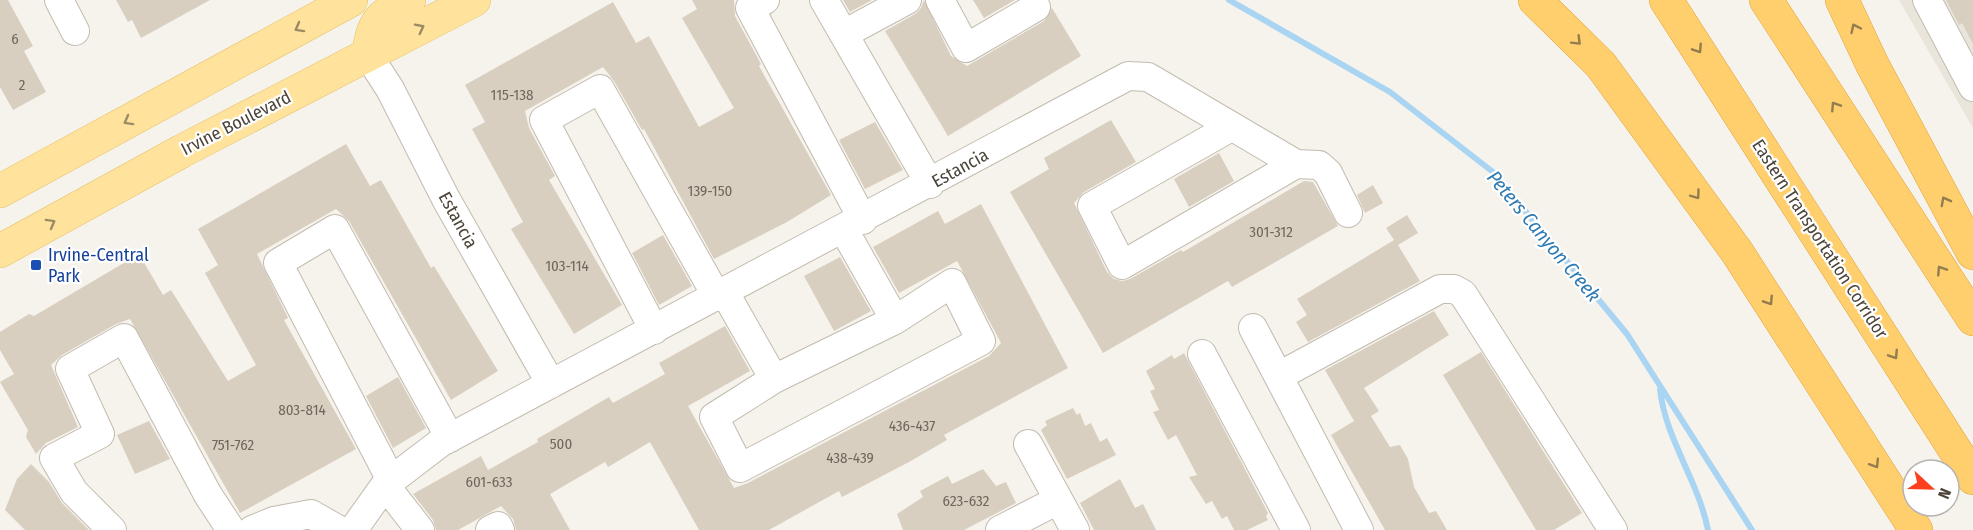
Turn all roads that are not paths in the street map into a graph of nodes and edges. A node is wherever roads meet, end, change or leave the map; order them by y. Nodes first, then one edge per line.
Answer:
1 (59, 0) edge
2 (351, 0) edge
3 (409, 0) edge
4 (474, 0) edge
5 (765, 0) edge
6 (824, 0) edge
7 (907, 0) edge
8 (940, 0) edge
9 (1535, 0) edge
10 (1666, 0) edge
11 (1766, 0) edge
12 (1842, 0) edge
13 (1927, 0) edge
14 (1036, 7) dead end
15 (75, 31) dead end
16 (843, 34) junction
17 (369, 55) junction
18 (1973, 87) edge
19 (1231, 127) junction
20 (1296, 164) junction
21 (930, 184) junction
22 (0, 191) edge
23 (1348, 213) dead end
24 (853, 225) junction
25 (0, 251) edge
26 (1973, 253) edge
27 (721, 295) junction
28 (1973, 319) edge
29 (895, 320) junction
30 (1253, 328) dead end
31 (654, 330) junction
32 (1202, 354) dead end
33 (1279, 376) junction
34 (774, 380) junction
35 (551, 384) junction
36 (450, 438) junction
37 (1028, 444) dead end
38 (1973, 478) edge
39 (388, 482) junction
40 (1059, 500) junction
41 (112, 530) edge
42 (231, 530) edge
43 (252, 530) edge
44 (339, 530) edge
45 (353, 530) edge
46 (420, 530) edge
47 (490, 530) edge
48 (500, 530) edge
49 (1000, 530) edge
50 (1075, 530) edge
51 (1296, 530) edge
52 (1359, 530) edge
53 (1613, 530) edge
54 (1916, 530) edge

1 - 15 street
2 -> 22 main road
3 - 17 main road
17 -> 4 main road, Irvine Boulevard
5 - 24 street
6 - 16 street
7 - 16 street
8 - 14 street
9 -> 54 highway
10 -> 38 highway, Eastern Transportation Corridor
28 -> 11 highway
26 -> 12 highway
13 - 18 street
16 - 21 street
25 -> 17 main road, Irvine Boulevard
17 - 35 street, Estancia
19 - 20 street, Estancia
19 - 20 street
19 - 21 street, Estancia
20 - 23 street, Estancia
21 - 24 street, Estancia
24 - 27 street, Estancia
24 - 29 street
27 - 31 street, Estancia
27 - 31 street
27 - 34 street
29 - 34 street
29 - 34 street
30 - 33 street
31 - 35 street, Estancia
32 - 51 street
33 - 52 street
33 - 53 street
35 - 36 street, Estancia
36 - 39 street, Estancia
36 - 39 street
37 - 40 street
39 - 45 street, Estancia
39 - 46 street
40 - 49 street
40 - 50 street
41 - 42 street
43 - 44 street
47 - 48 street

